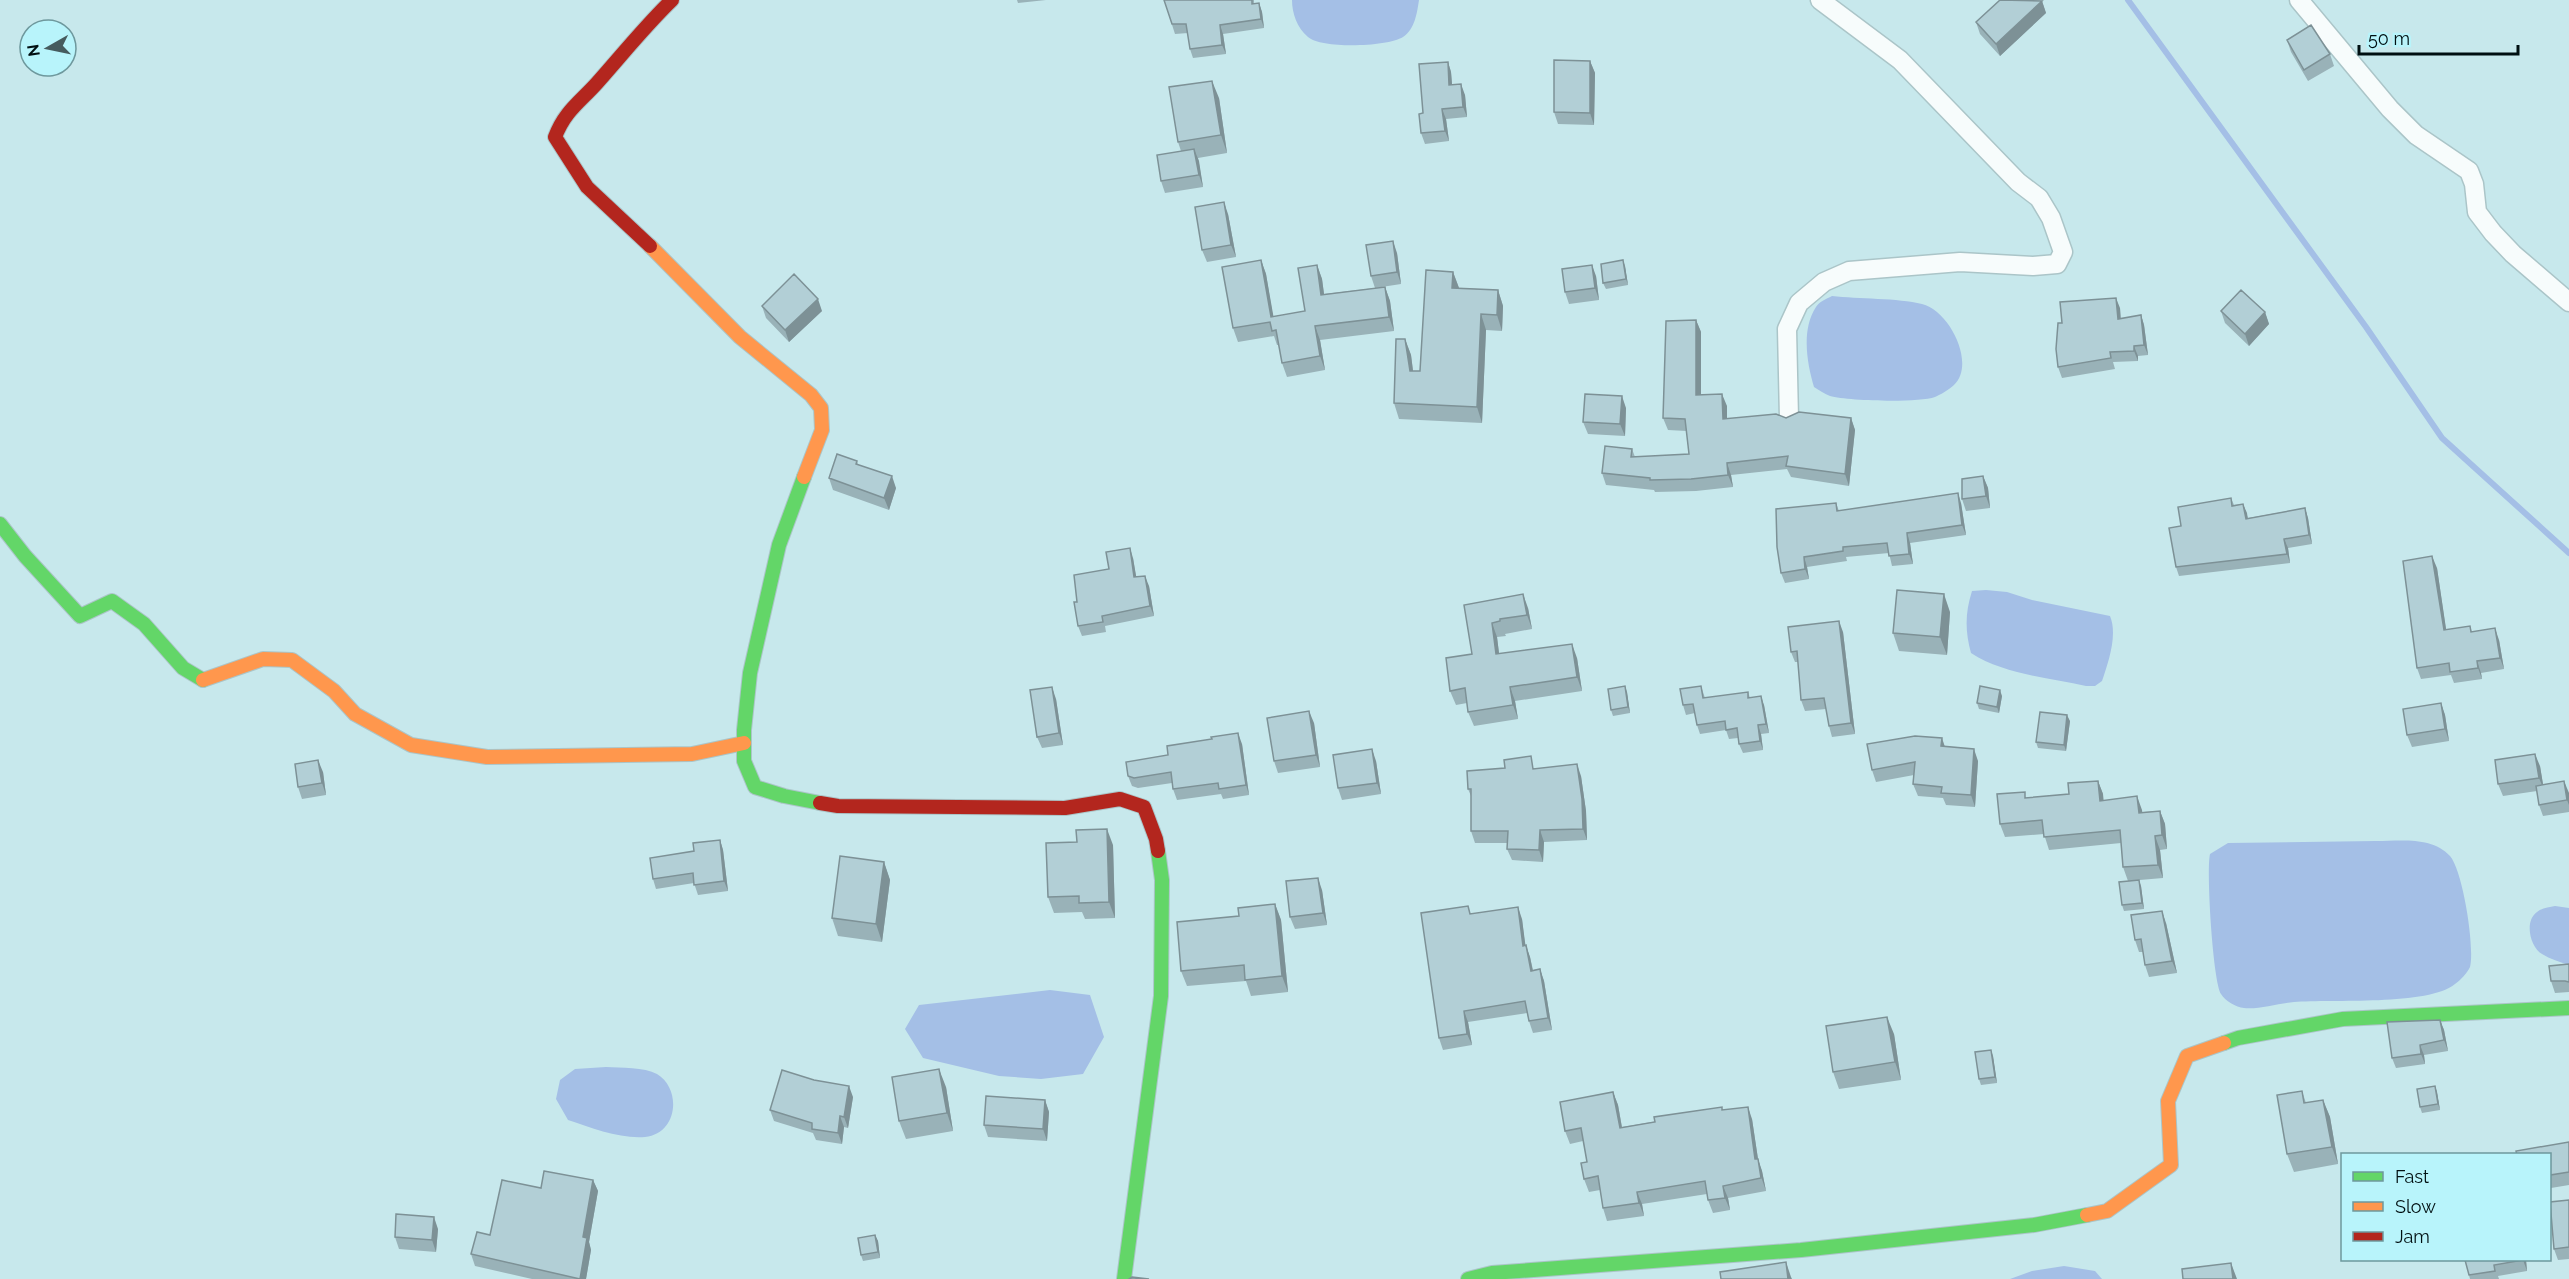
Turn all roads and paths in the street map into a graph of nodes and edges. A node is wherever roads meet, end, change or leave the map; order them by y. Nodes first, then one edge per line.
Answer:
1 (672, 0) edge
2 (1820, 0) edge
3 (2299, 0) edge
4 (2569, 302) edge
5 (1789, 419) edge
6 (0, 524) edge
7 (744, 743) junction
8 (2569, 1008) edge
9 (1124, 1279) edge
10 (1468, 1279) edge

1 - 7 street
2 - 5 street
3 - 4 street
6 - 7 street
7 - 9 street
8 - 10 street

